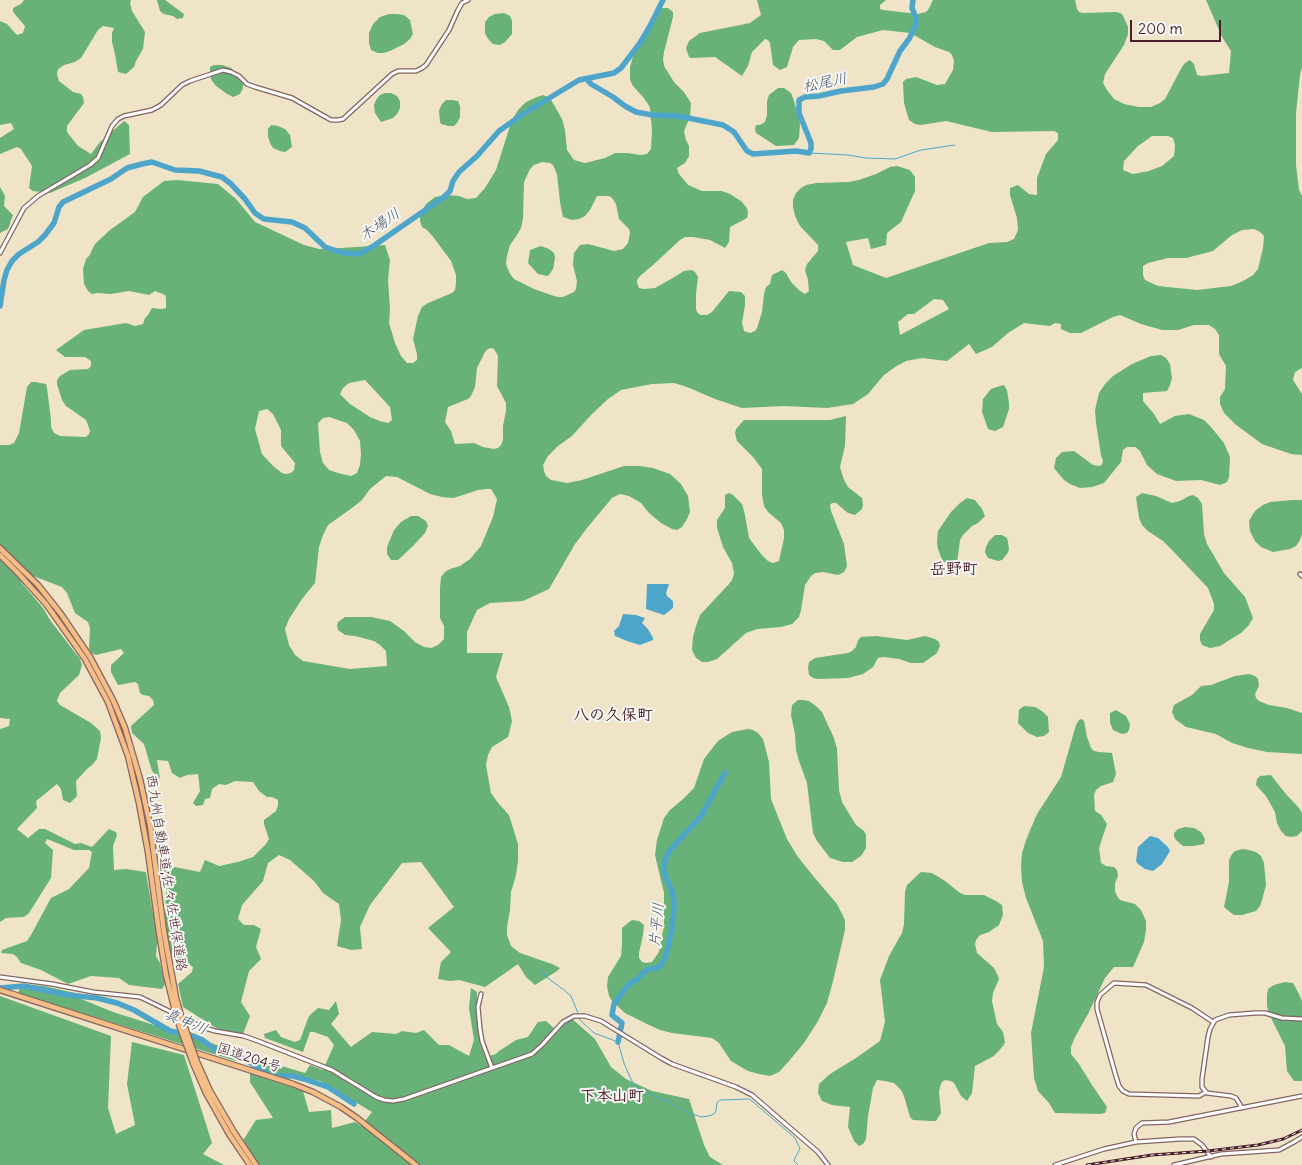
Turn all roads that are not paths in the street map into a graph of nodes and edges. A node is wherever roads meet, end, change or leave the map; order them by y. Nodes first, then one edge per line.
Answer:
1 (468, 0) edge
2 (0, 253) edge
3 (0, 548) edge
4 (0, 555) edge
5 (161, 932) junction
6 (0, 977) edge
7 (0, 990) edge
8 (481, 994) dead end
9 (1302, 1019) edge
10 (1213, 1022) junction
11 (492, 1068) junction
12 (208, 1092) junction
13 (1206, 1092) junction
14 (1302, 1096) edge
15 (1242, 1108) junction
16 (1302, 1137) edge
17 (1136, 1142) junction
18 (1211, 1157) junction
19 (250, 1165) edge
20 (256, 1165) edge
21 (416, 1165) edge
22 (828, 1165) edge
23 (1055, 1165) edge
24 (1174, 1165) edge

1 - 2 street
3 - 5 highway, 西九州自動車道;佐々佐世保道路
4 - 5 highway, 西九州自動車道;佐々佐世保道路
5 - 12 highway, 西九州自動車道;佐々佐世保道路, bridge
6 - 11 street
7 - 21 highway, 国道204号
8 - 11 street
9 - 10 street
10 - 13 street
10 - 13 street
11 - 22 street
12 - 19 highway, 西九州自動車道;佐々佐世保道路
12 - 20 highway, 西九州自動車道;佐々佐世保道路
13 - 15 street
14 - 15 street
15 - 17 street
16 - 18 street
17 - 18 street
17 - 23 street
18 - 24 street

